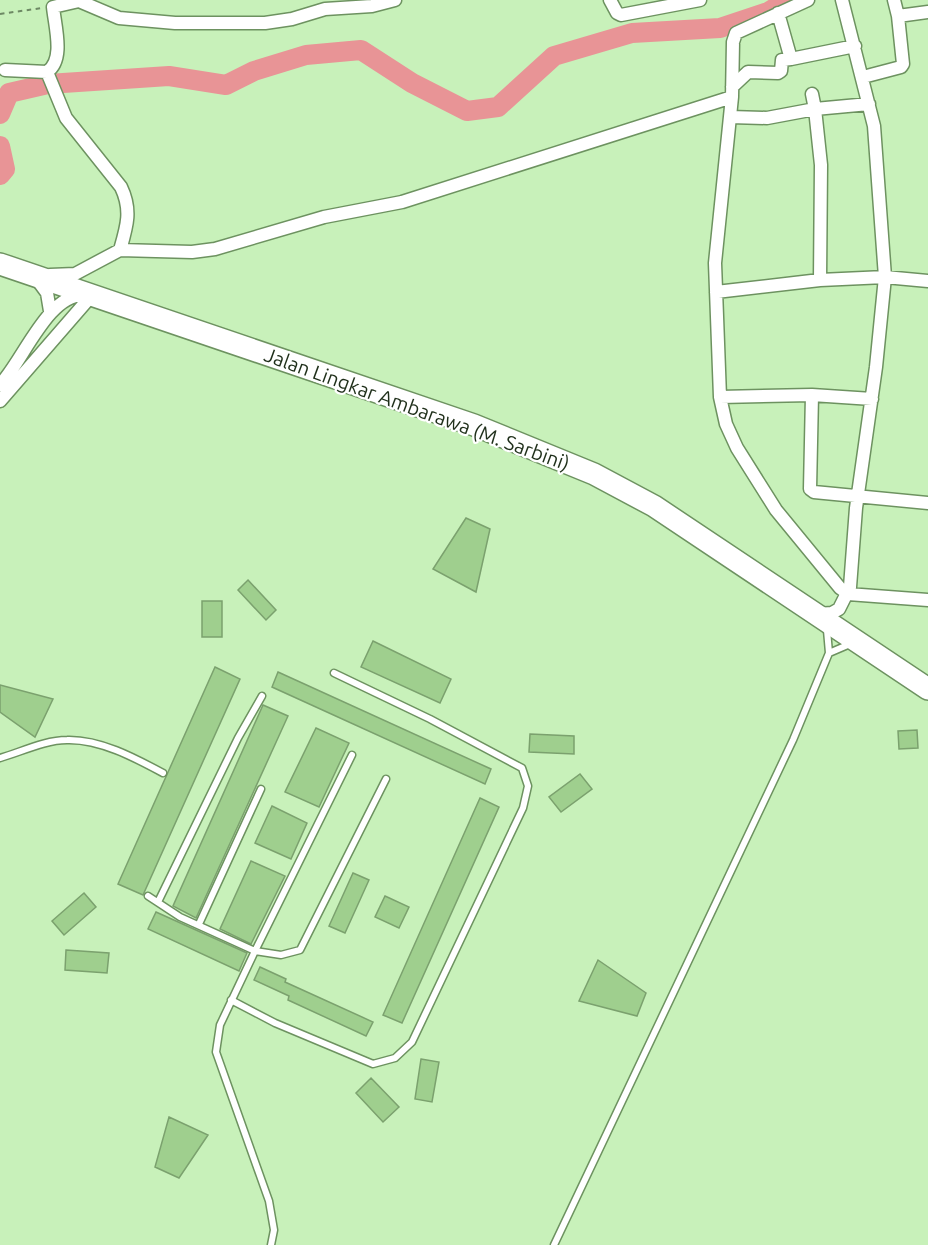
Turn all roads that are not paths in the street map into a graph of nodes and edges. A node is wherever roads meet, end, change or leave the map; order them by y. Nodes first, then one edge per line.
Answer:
1 (395, 0) edge
2 (610, 0) edge
3 (700, 0) edge
4 (808, 0) edge
5 (842, 0) edge
6 (894, 0) edge
7 (928, 12) edge
8 (778, 13) junction
9 (898, 16) junction
10 (855, 46) junction
11 (791, 59) junction
12 (6, 70) dead end
13 (48, 75) junction
14 (863, 77) junction
15 (732, 92) junction
16 (812, 94) dead end
17 (869, 104) junction
18 (815, 109) junction
19 (730, 117) junction
20 (120, 250) junction
21 (89, 266) junction
22 (18, 270) edge
23 (885, 277) junction
24 (820, 280) junction
25 (928, 281) edge
26 (716, 292) junction
27 (92, 296) junction
28 (50, 311) junction
29 (0, 385) edge
30 (812, 395) junction
31 (720, 397) junction
32 (872, 399) junction
33 (0, 401) edge
34 (858, 498) junction
35 (928, 503) edge
36 (848, 594) junction
37 (928, 600) edge
38 (825, 614) junction
39 (855, 640) junction
40 (829, 653) junction
41 (334, 673) dead end
42 (928, 689) edge
43 (262, 696) dead end
44 (352, 755) dead end
45 (0, 758) edge
46 (164, 773) dead end
47 (386, 779) dead end
48 (261, 789) dead end
49 (148, 896) dead end
50 (158, 902) junction
51 (199, 924) junction
52 (255, 951) junction
53 (231, 1000) junction
54 (271, 1245) edge
55 (554, 1245) edge

1 - 13 street
2 - 3 street
4 - 8 street
5 - 10 street
6 - 9 street
7 - 9 street
8 - 11 street
8 - 15 street
9 - 14 street
10 - 11 street
10 - 14 street
11 - 15 street
12 - 13 street
13 - 20 street
14 - 17 street
15 - 19 street
15 - 20 street
16 - 18 street
17 - 18 street
17 - 23 street
18 - 19 street
18 - 24 street
19 - 26 street
20 - 21 street
21 - 22 street
21 - 27 street
22 - 27 highway, Jalan Lingkar Ambarawa (M. Sarbini)
22 - 28 street
23 - 24 street
23 - 25 street
23 - 32 street
24 - 26 street
26 - 31 street
27 - 28 street
27 - 33 street
27 - 38 highway, Jalan Lingkar Ambarawa (M. Sarbini)
28 - 29 street
30 - 31 street
30 - 32 street
30 - 34 street
31 - 36 street
32 - 34 street
34 - 35 street
34 - 36 street
36 - 37 street
36 - 38 street
38 - 39 highway, Jalan Lingkar Ambarawa (M. Sarbini)
38 - 40 lane
39 - 40 lane
39 - 42 highway, Jalan Lingkar Ambarawa (M. Sarbini)
40 - 55 lane
41 - 53 lane
43 - 50 lane
44 - 52 lane
45 - 46 lane
47 - 52 lane
48 - 51 lane
49 - 50 lane
50 - 51 lane
51 - 52 lane
52 - 53 lane
53 - 54 lane

